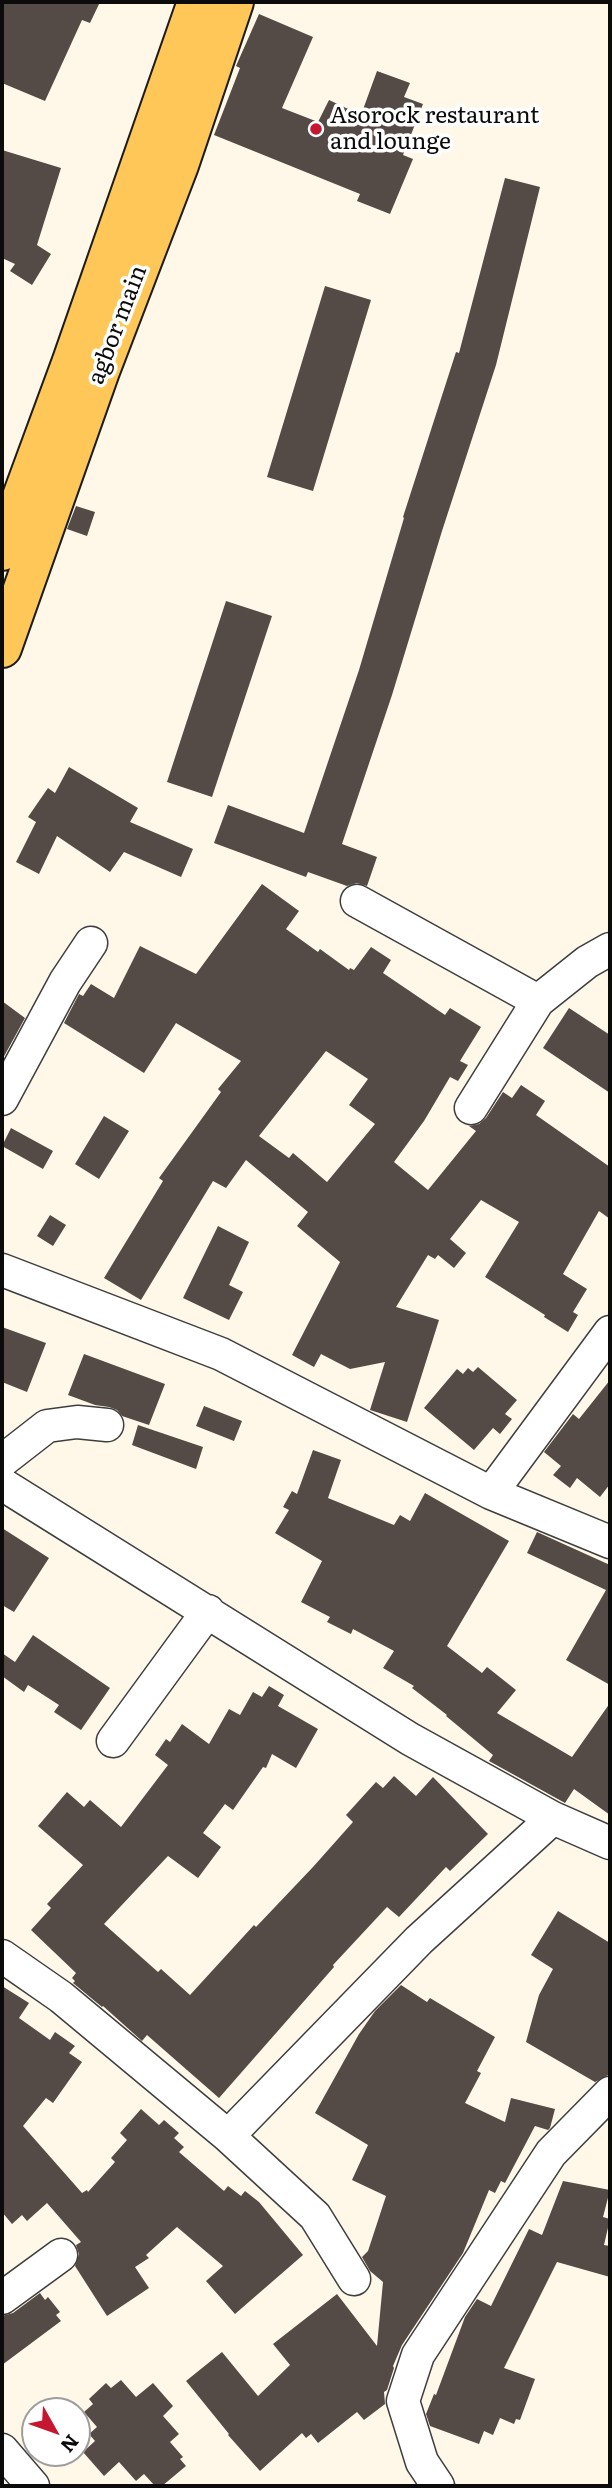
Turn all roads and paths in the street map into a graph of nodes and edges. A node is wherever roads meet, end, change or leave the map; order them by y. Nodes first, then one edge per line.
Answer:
1 (197, 2) edge
2 (234, 2) edge
3 (2, 551) edge
4 (2, 648) edge
5 (357, 901) dead end
6 (92, 943) dead end
7 (610, 949) edge
8 (538, 1001) junction
9 (2, 1099) edge
10 (471, 1108) dead end
11 (2, 1270) edge
12 (610, 1332) edge
13 (107, 1425) dead end
14 (2, 1461) edge
15 (2, 1483) edge
16 (491, 1493) junction
17 (610, 1542) edge
18 (208, 1611) junction
19 (113, 1741) dead end
20 (553, 1818) junction
21 (610, 1843) edge
22 (2, 1955) edge
23 (610, 2093) edge
24 (228, 2136) junction
25 (61, 2255) dead end
26 (354, 2279) dead end
27 (2, 2298) edge
28 (2, 2450) edge
29 (33, 2486) edge
30 (438, 2486) edge

1 - 3 main road, agbor main
2 - 4 main road, agbor main
5 - 8 street
6 - 9 street
7 - 8 street
8 - 10 street
11 - 16 street
12 - 16 street
13 - 14 street
15 - 18 street
16 - 17 street
18 - 19 street
18 - 20 street
20 - 21 street
20 - 24 street
22 - 24 street
23 - 30 street
24 - 26 street
25 - 27 street
28 - 29 street

